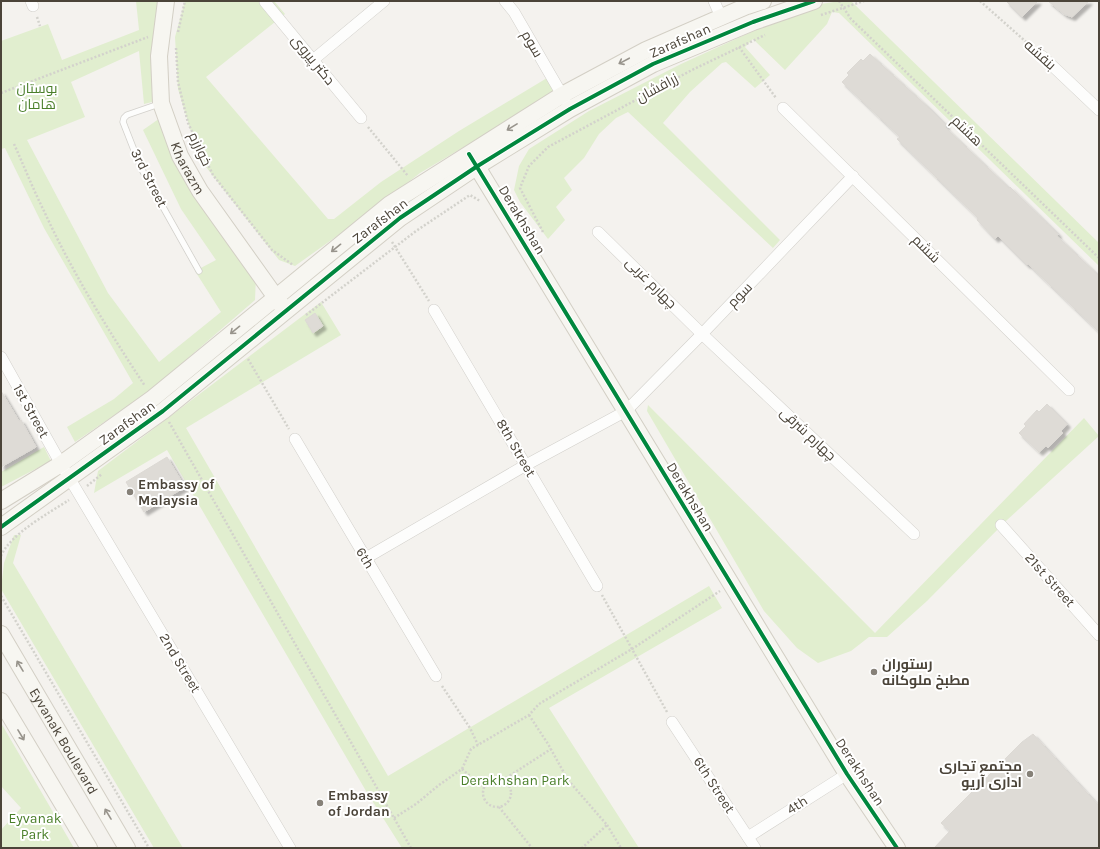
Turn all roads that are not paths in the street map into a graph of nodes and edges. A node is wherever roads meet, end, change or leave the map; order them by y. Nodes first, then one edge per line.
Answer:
1 (166, 1) edge
2 (384, 1) edge
3 (505, 1) edge
4 (714, 1) edge
5 (763, 1) edge
6 (265, 2) edge
7 (817, 8) edge
8 (721, 17) junction
9 (1042, 56) road end
10 (313, 60) junction
11 (562, 95) junction
12 (161, 103) junction
13 (783, 108) road end
14 (570, 109) junction
15 (1099, 110) edge
16 (361, 118) road end
17 (473, 160) junction
18 (853, 176) junction
19 (598, 232) dead end
20 (199, 271) dead end
21 (275, 297) junction
22 (285, 310) junction
23 (434, 310) road end
24 (702, 334) junction
25 (1, 357) edge
26 (1070, 390) dead end
27 (626, 411) junction
28 (295, 439) road end
29 (61, 464) junction
30 (526, 465) junction
31 (70, 478) junction
32 (1, 501) edge
33 (1001, 525) dead end
34 (3, 528) edge
35 (914, 534) dead end
36 (366, 558) junction
37 (597, 586) road end
38 (1, 634) edge
39 (1099, 635) edge
40 (436, 676) road end
41 (1, 701) edge
42 (672, 722) road end
43 (847, 774) junction
44 (748, 837) junction
45 (89, 848) edge
46 (128, 848) edge
47 (290, 848) edge
48 (755, 848) edge
49 (897, 848) edge

1 - 12 street, Kharazm
2 - 10 street
3 - 11 street, سوم
4 - 8 street
5 - 8 street, Zarafshan
6 - 10 street, دکتر پیروی
7 - 14 street, Zarafshan
8 -> 11 street, Zarafshan
9 - 15 street, بنفشه
10 - 16 street, دکتر پیروی
11 - 14 street, سوم
11 -> 17 street, Zarafshan
12 - 20 lane, 3rd Street
12 - 21 street, Kharazm
13 - 18 street, ششم
14 - 17 street, Zarafshan
17 -> 21 street, Zarafshan
17 - 22 street, Zarafshan
17 - 27 street, Derakhshan
18 - 24 street, سوم
18 - 26 street, ششم
19 - 24 street, چهارم غربی
21 - 22 street, Kharazm
21 -> 29 street, Zarafshan
22 - 31 street, Zarafshan
23 - 30 street, 8th Street
24 - 27 street, سوم
24 - 35 street, چهارم شرقی
25 - 29 street, 1st Street
27 - 30 street, سوم
27 - 43 street, Derakhshan
28 - 36 street, 6th
29 - 31 street, 1st Street
29 - 32 street, Zarafshan
30 - 36 street, سوم
30 - 37 street, 8th Street
31 - 34 street, Zarafshan
31 - 47 street, 2nd Street
33 - 39 street, 21st Street
36 - 40 street, 6th
46 -> 38 street, Eyvanak Boulevard
41 -> 45 street
42 - 44 street, 6th Street
43 - 44 street, 4th
43 - 49 street, Derakhshan
44 - 48 street, 6th Street

